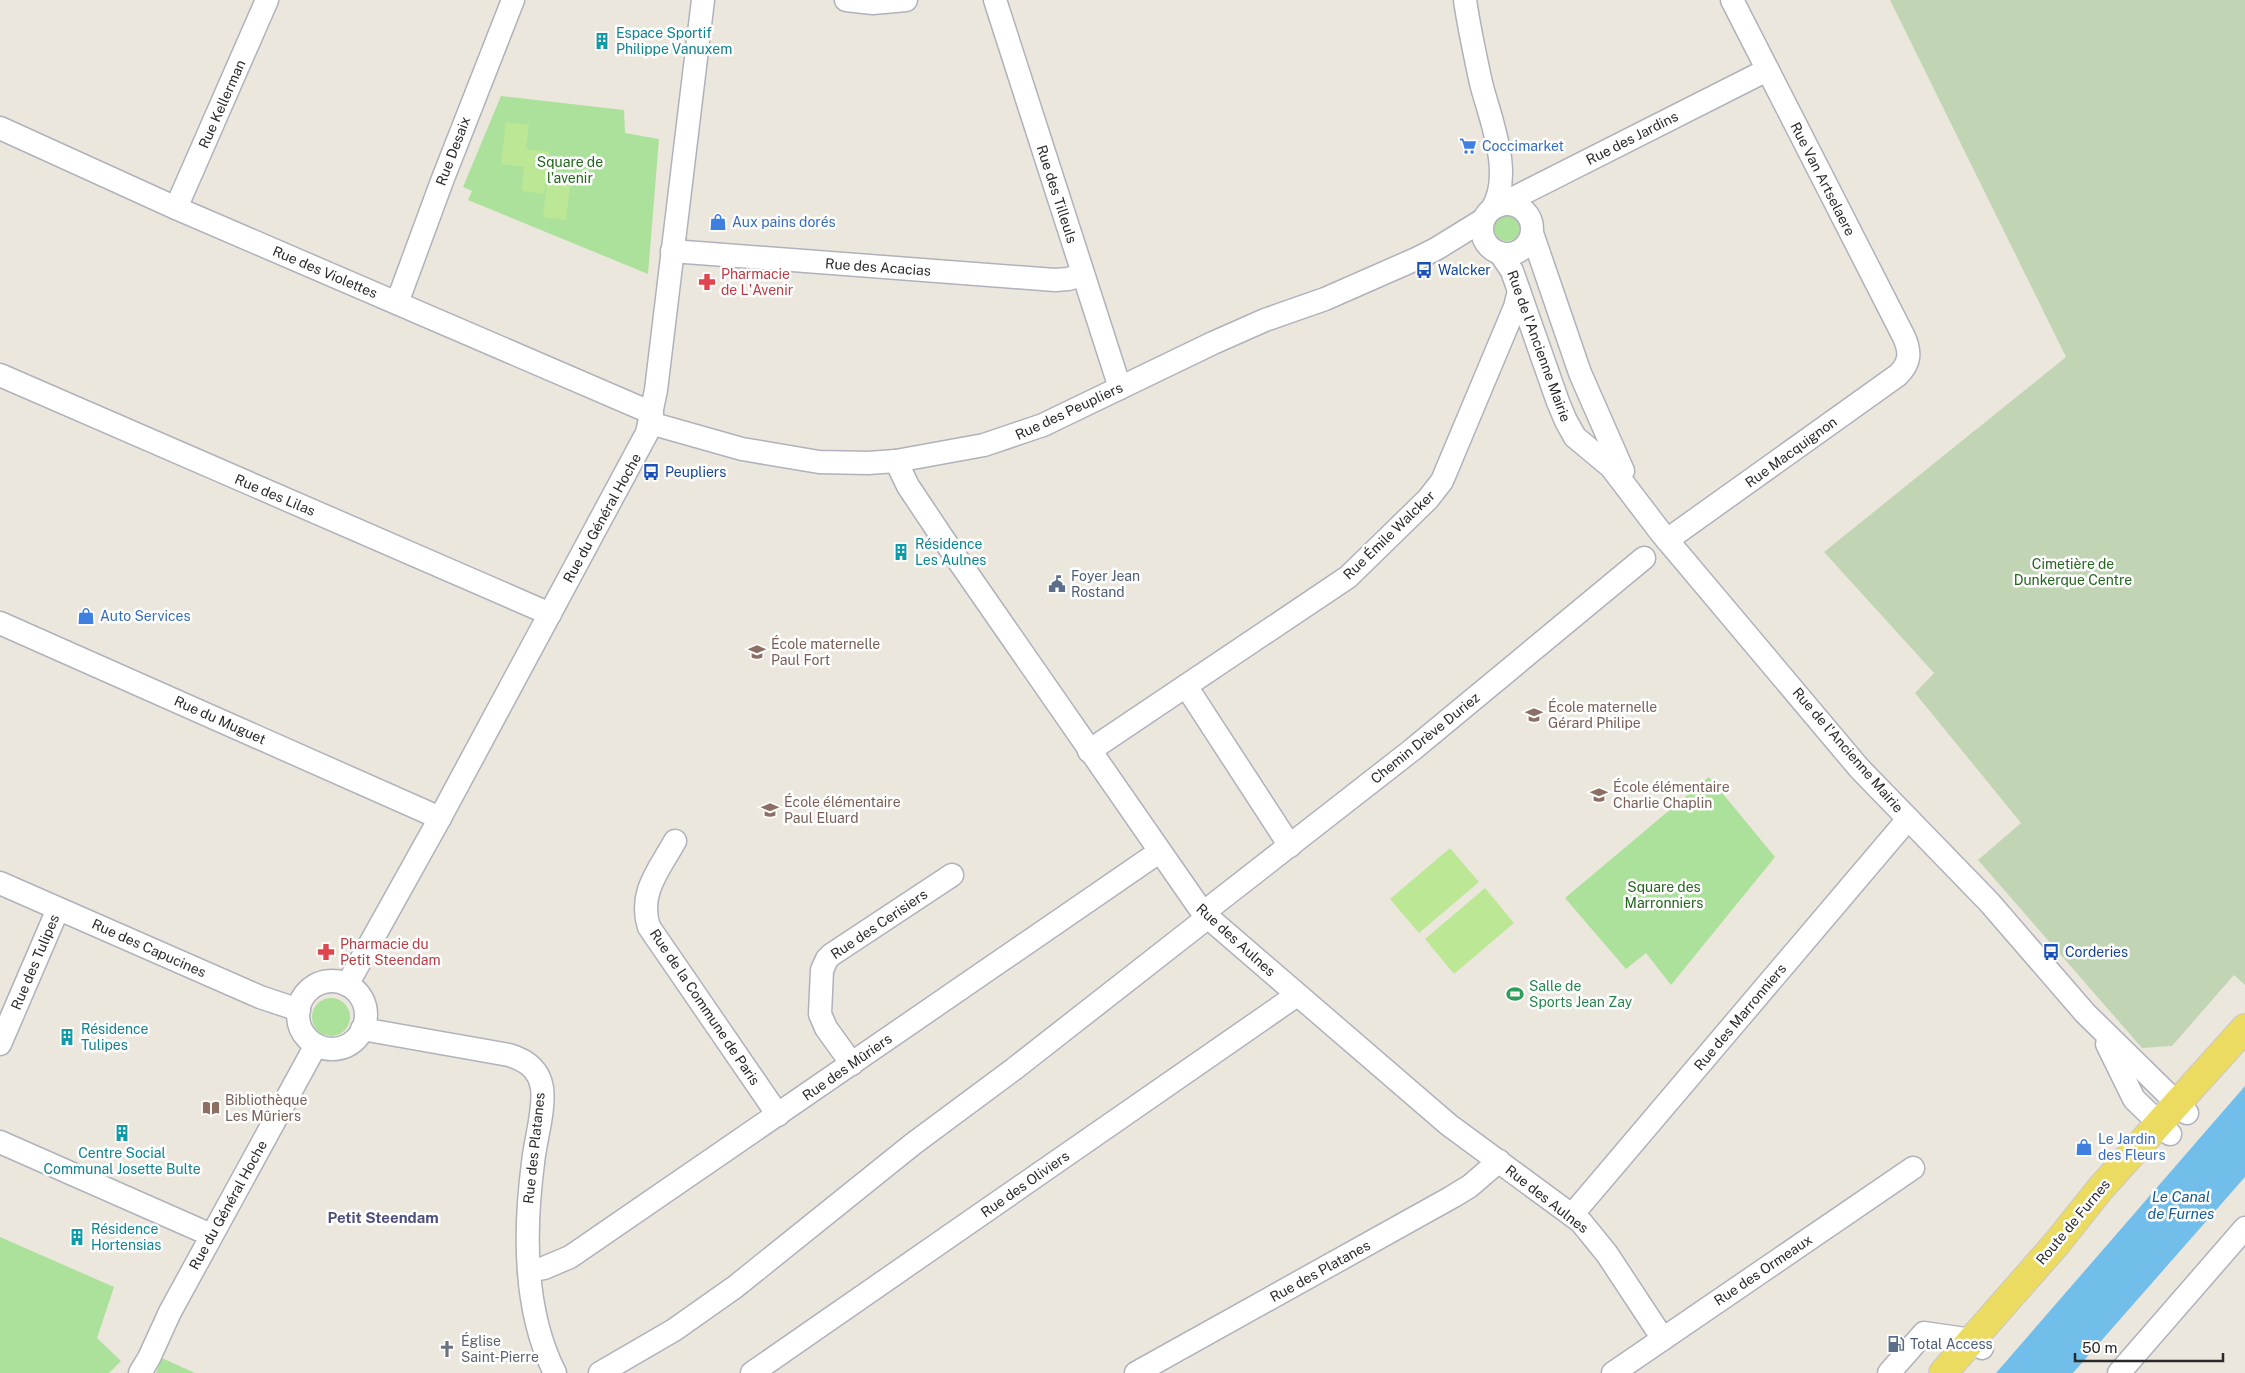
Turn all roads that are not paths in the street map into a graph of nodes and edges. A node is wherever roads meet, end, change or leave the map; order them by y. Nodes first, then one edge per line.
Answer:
1 (268, 0) edge
2 (513, 0) edge
3 (703, 0) edge
4 (846, 0) edge
5 (906, 0) edge
6 (995, 0) edge
7 (1465, 0) edge
8 (1732, 0) edge
9 (1767, 70) junction
10 (1494, 124) junction
11 (0, 128) edge
12 (1522, 193) junction
13 (176, 208) junction
14 (1491, 211) junction
15 (1530, 225) junction
16 (1436, 249) junction
17 (672, 251) junction
18 (1497, 252) junction
19 (1083, 275) junction
20 (1519, 291) junction
21 (397, 303) junction
22 (1909, 359) joint
23 (0, 375) edge
24 (1120, 388) junction
25 (1594, 408) junction
26 (651, 418) junction
27 (1566, 421) junction
28 (896, 462) junction
29 (1639, 503) junction
30 (1667, 540) junction
31 (1644, 558) dead end
32 (550, 614) junction
33 (0, 623) edge
34 (1186, 686) junction
35 (1089, 751) junction
36 (440, 818) junction
37 (1908, 819) junction
38 (675, 841) dead end
39 (1290, 846) junction
40 (1159, 852) junction
41 (952, 875) dead end
42 (0, 883) edge
43 (58, 909) junction
44 (1205, 915) junction
45 (347, 986) junction
46 (1297, 995) junction
47 (298, 1010) junction
48 (2085, 1013) junction
49 (2245, 1028) edge
50 (362, 1029) junction
51 (0, 1044) edge
52 (316, 1045) junction
53 (2245, 1047) edge
54 (852, 1064) junction
55 (2182, 1108) junction
56 (778, 1115) junction
57 (2164, 1128) junction
58 (0, 1142) edge
59 (1499, 1161) junction
60 (1913, 1168) dead end
61 (1572, 1215) junction
62 (2245, 1228) edge
63 (211, 1235) junction
64 (529, 1271) junction
65 (170, 1312) junction
66 (1664, 1339) junction
67 (1977, 1344) junction
68 (124, 1373) edge
69 (140, 1373) edge
70 (555, 1373) edge
71 (600, 1373) edge
72 (752, 1373) edge
73 (1136, 1373) edge
74 (1613, 1373) edge
75 (1889, 1373) edge
76 (1943, 1373) edge
77 (1960, 1373) edge
78 (2119, 1373) edge

1 - 13 street, Rue Kellerman
2 - 21 street, Rue Desaix
3 - 17 street, Rue du Général Hoche
4 - 5 street
6 - 19 street, Rue des Tilleuls
7 - 10 street, Rue de l'Ancienne Mairie
8 - 9 street, Rue Van Artselaere
9 - 12 street, Rue des Jardins
9 - 22 street, Rue Van Artselaere
10 - 12 street, Rue de l'Ancienne Mairie
10 - 14 street, Rue de l'Ancienne Mairie
11 - 13 street, Rue des Violettes
12 - 14 street, Rue des Jardins
12 - 15 street, Rue de l'Ancienne Mairie
13 - 21 street, Rue des Violettes
14 - 15 street
14 - 16 street, Rue des Peupliers
14 - 18 street
15 - 18 street
15 - 25 street, Rue de l'Ancienne Mairie
16 - 18 street, Rue des Peupliers
16 - 24 street, Rue des Peupliers
17 - 19 street, Rue des Acacias
17 - 26 street, Rue du Général Hoche
18 - 20 street, Rue de l'Ancienne Mairie
19 - 24 street, Rue des Tilleuls
20 - 27 street, Rue de l'Ancienne Mairie
20 - 34 street, Rue Émile Walcker
21 - 26 street, Rue des Violettes
22 - 30 street, Rue Macquignon
23 - 32 street, Rue des Lilas
24 - 28 street, Rue des Peupliers
25 - 27 street
25 - 29 street, Rue de l'Ancienne Mairie
26 - 28 street, Rue des Peupliers
26 - 32 street, Rue du Général Hoche
27 - 29 street, Rue de l'Ancienne Mairie
28 - 35 street, Rue des Aulnes
29 - 30 street, Rue de l'Ancienne Mairie
30 - 37 street, Rue de l'Ancienne Mairie
31 - 39 street, Chemin Drève Duriez
32 - 36 street, Rue du Général Hoche
33 - 36 street, Rue du Muguet
34 - 35 street, Rue Émile Walcker
34 - 39 street
35 - 40 street, Rue des Aulnes
36 - 45 street, Rue du Général Hoche
37 - 48 street, Rue de l'Ancienne Mairie
37 - 61 street, Rue des Marronniers
38 - 56 street, Rue de la Commune de Paris
39 - 44 street, Chemin Drève Duriez
40 - 44 street, Rue des Aulnes
40 - 54 street, Rue des Mûriers
41 - 54 street, Rue des Cerisiers
42 - 43 street, Rue des Capucines
43 - 47 street, Rue des Capucines
43 - 51 street, Rue des Tulipes
44 - 46 street, Rue des Aulnes
44 - 71 street, Chemin Drève Duriez
45 - 47 street
45 - 50 street
46 - 59 street, Rue des Aulnes
46 - 72 street, Rue des Oliviers
47 - 52 street
48 - 55 street, Rue de l'Ancienne Mairie
48 - 57 street, Rue de l'Ancienne Mairie
49 - 55 main road, Route de Furnes
50 - 52 street
50 - 64 street, Rue des Platanes
52 - 63 street, Rue du Général Hoche
53 - 55 main road, Route de Furnes
54 - 56 street, Rue des Mûriers
55 - 57 main road, Route de Furnes
56 - 64 street, Rue des Mûriers
57 - 67 main road, Route de Furnes
58 - 63 street
59 - 61 street, Rue des Aulnes
59 - 73 street, Rue des Platanes
60 - 66 street, Rue des Ormeaux
61 - 66 street, Rue des Aulnes
62 - 78 street
63 - 65 street, Rue du Général Hoche
64 - 70 street, Rue des Platanes
65 - 68 street, Rue du Général Hoche
65 - 69 street, Rue du Général Hoche
66 - 74 street, Rue des Ormeaux
67 - 75 street
67 - 76 main road, Route de Furnes
67 - 77 main road, Route de Furnes

